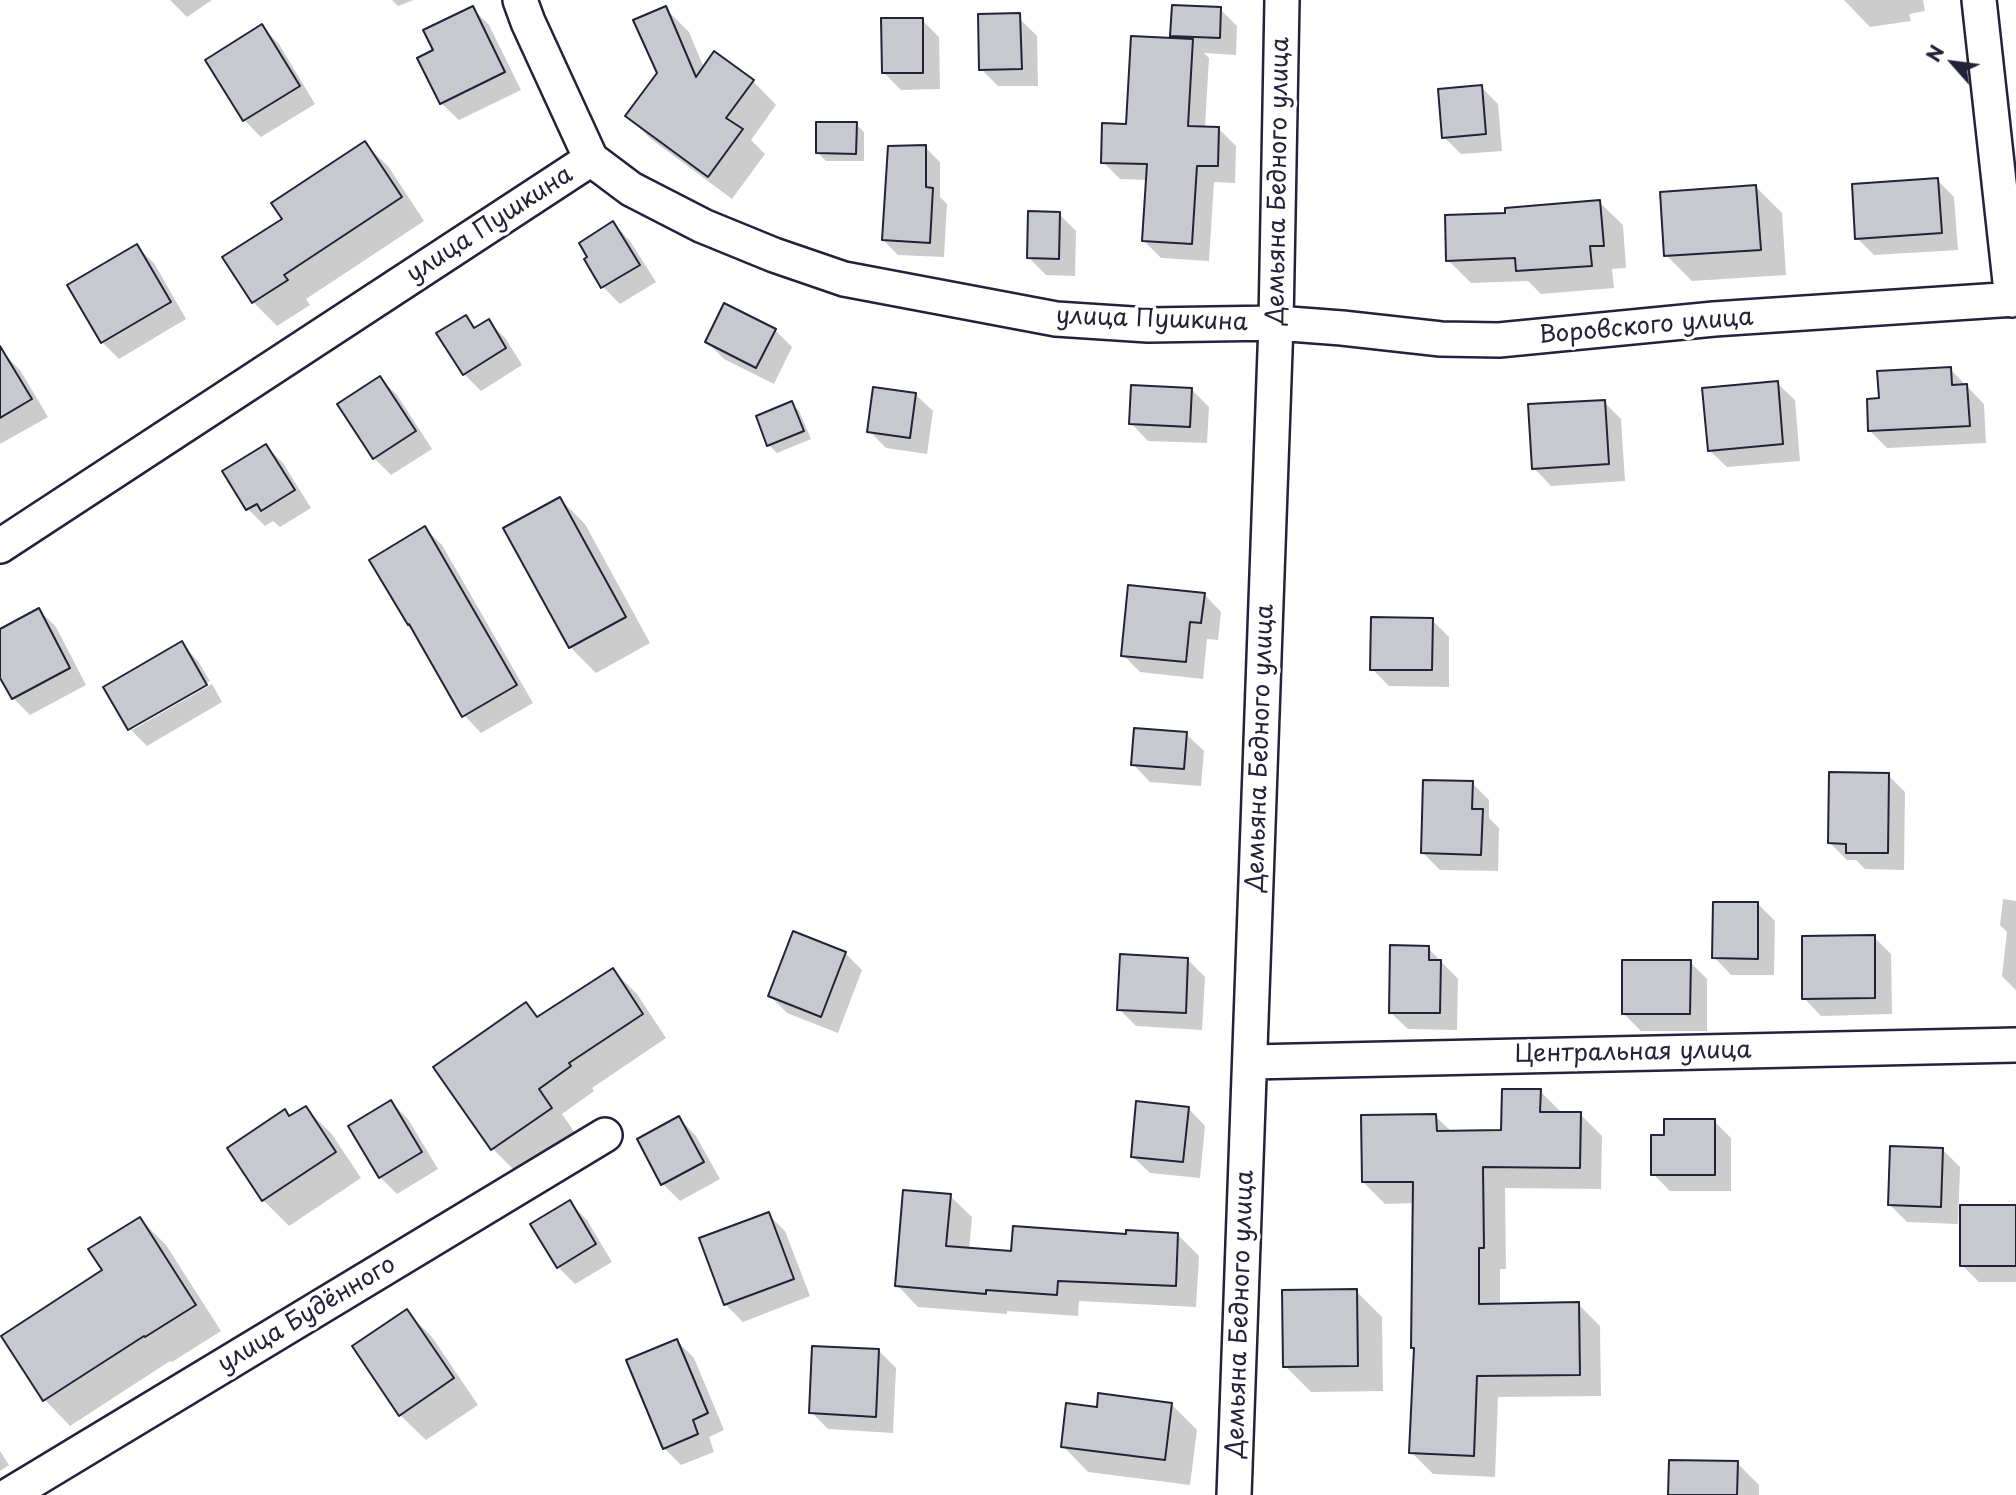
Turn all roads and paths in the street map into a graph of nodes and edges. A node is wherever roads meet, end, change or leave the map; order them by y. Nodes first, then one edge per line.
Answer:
1 (520, 0) edge
2 (1282, 0) edge
3 (1979, 0) edge
4 (591, 159) junction
5 (2014, 300) edge
6 (1276, 323) junction
7 (4, 533) edge
8 (2016, 1045) edge
9 (1251, 1062) junction
10 (605, 1135) dead end
11 (9, 1495) edge
12 (1234, 1495) edge

1 - 4 street
2 - 6 street, Демьяна Бедного улица
3 - 5 street
4 - 6 street, улица Пушкина
4 - 7 street, улица Пушкина
5 - 6 street, Воровского улица
6 - 9 street, Демьяна Бедного улица
8 - 9 street, Центральная улица
9 - 12 street, Демьяна Бедного улица
10 - 11 street, улица Будённого

